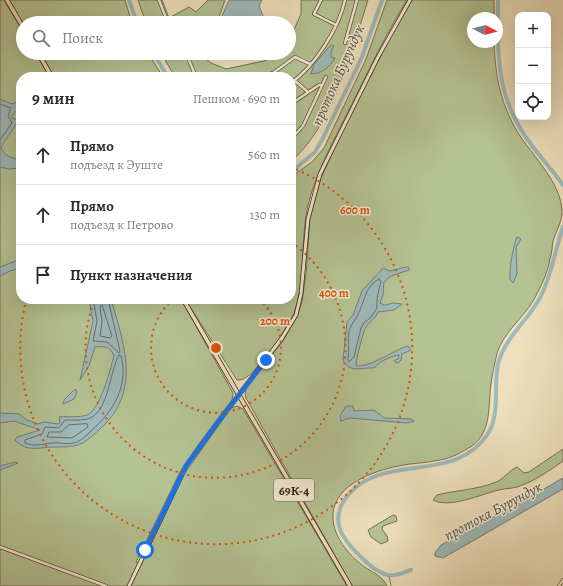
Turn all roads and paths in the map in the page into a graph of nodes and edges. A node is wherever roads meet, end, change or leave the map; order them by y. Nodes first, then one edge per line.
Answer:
1 (7, 0) edge
2 (159, 0) edge
3 (321, 0) edge
4 (345, 0) edge
5 (357, 0) edge
6 (410, 0) edge
7 (16, 16) edge
8 (165, 16) edge
9 (336, 25) junction
10 (345, 43) dead end
11 (296, 57) edge
12 (42, 60) edge
13 (189, 60) edge
14 (292, 60) edge
15 (310, 64) junction
16 (49, 72) edge
17 (194, 72) edge
18 (274, 72) edge
19 (326, 77) dead end
20 (296, 78) edge
21 (296, 82) edge
22 (322, 85) junction
23 (308, 92) junction
24 (296, 100) edge
25 (296, 134) edge
26 (186, 304) edge
27 (238, 394) junction
28 (0, 547) edge
29 (563, 580) edge
30 (106, 586) edge
31 (128, 586) edge
32 (350, 586) edge
33 (559, 586) edge

1 - 7 main road
2 - 8 street
3 - 9 street
4 - 9 street
5 - 10 street
6 - 27 street
9 - 15 street
11 - 15 street
12 - 16 main road
13 - 17 street
14 - 18 street
15 - 20 street
19 - 22 street
21 - 23 street
22 - 23 street
22 - 25 street
23 - 24 street
26 - 27 main road, 69К-4
27 - 31 street
27 - 32 main road, 69К-4
28 - 30 street
29 - 33 street

